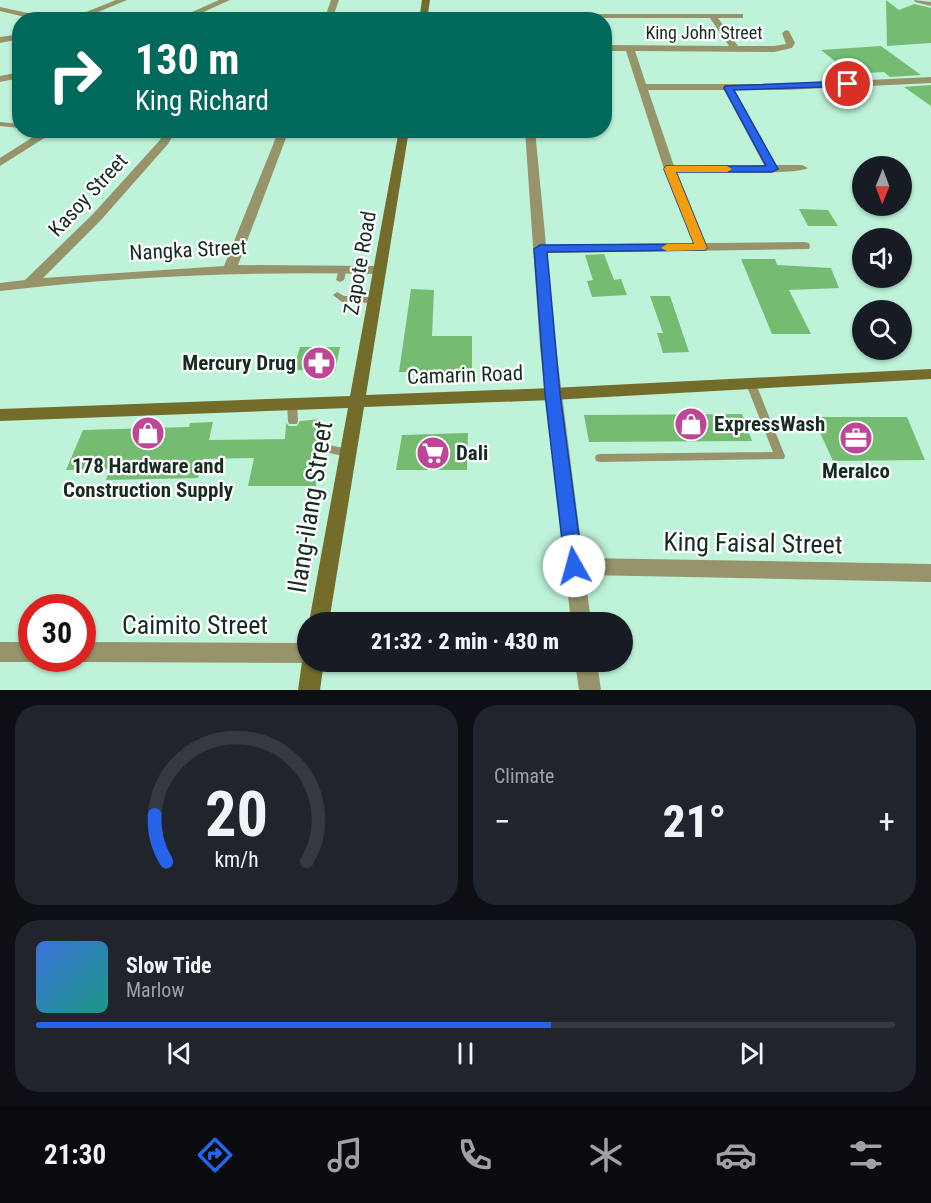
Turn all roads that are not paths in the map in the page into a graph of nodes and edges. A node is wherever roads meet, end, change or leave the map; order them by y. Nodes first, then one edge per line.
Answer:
1 (123, 0) edge
2 (226, 0) edge
3 (918, 0) edge
4 (517, 3) dead end
5 (931, 3) edge
6 (91, 12) edge
7 (197, 12) edge
8 (518, 12) edge
9 (712, 16) junction
10 (740, 16) dead end
11 (612, 17) edge
12 (786, 33) dead end
13 (612, 48) edge
14 (735, 48) junction
15 (630, 49) junction
16 (931, 80) edge
17 (642, 87) junction
18 (729, 88) junction
19 (37, 138) edge
20 (166, 138) edge
21 (281, 138) edge
22 (403, 138) edge
23 (531, 138) edge
24 (0, 163) edge
25 (802, 168) dead end
26 (670, 169) junction
27 (772, 169) junction
28 (804, 246) dead end
29 (701, 248) junction
30 (540, 249) junction
31 (230, 268) junction
32 (379, 270) junction
33 (30, 283) junction
34 (0, 287) edge
35 (337, 295) dead end
36 (375, 300) junction
37 (931, 374) edge
38 (751, 384) junction
39 (552, 394) junction
40 (356, 402) junction
41 (292, 403) junction
42 (0, 415) edge
43 (293, 421) dead end
44 (319, 447) dead end
45 (348, 453) junction
46 (600, 458) dead end
47 (574, 566) junction
48 (931, 573) edge
49 (321, 612) edge
50 (580, 612) edge
51 (0, 652) edge
52 (18, 652) edge
53 (96, 652) edge
54 (297, 653) edge
55 (312, 672) edge
56 (587, 672) edge
57 (309, 690) edge
58 (590, 690) edge

1 - 6 street
2 - 7 street
3 - 5 street
4 - 8 street
9 - 10 street
9 - 11 street
9 - 14 street
12 - 14 street, King John Street
13 - 15 street, King John Street
14 - 15 street, King John Street
15 - 17 street
16 - 18 street
17 - 18 street
17 - 26 street
18 - 27 street
19 - 24 street
20 - 33 street, Kasoy Street
21 - 31 street
22 - 32 main road, Zapote Road
23 - 30 street
25 - 27 street
26 - 27 street
26 - 29 street
28 - 29 street
29 - 30 street
30 - 39 street
31 - 32 street, Nangka Street
31 - 33 street, Nangka Street
32 - 36 main road, Zapote Road
33 - 34 street, Nangka Street
35 - 36 lane
36 - 40 main road, Zapote Road
37 - 38 main road, Camarin Road
38 - 39 main road, Camarin Road
38 - 46 lane
39 - 40 main road, Camarin Road
39 - 47 street
40 - 41 main road, Camarin Road
40 - 45 main road, Ilang-ilang Street
41 - 42 main road, Camarin Road
41 - 43 lane
44 - 45 lane
45 - 49 main road, Ilang-ilang Street
47 - 48 street, King Faisal Street
47 - 50 street
51 - 52 street
53 - 54 street, Caimito Street
55 - 57 main road
56 - 58 street

